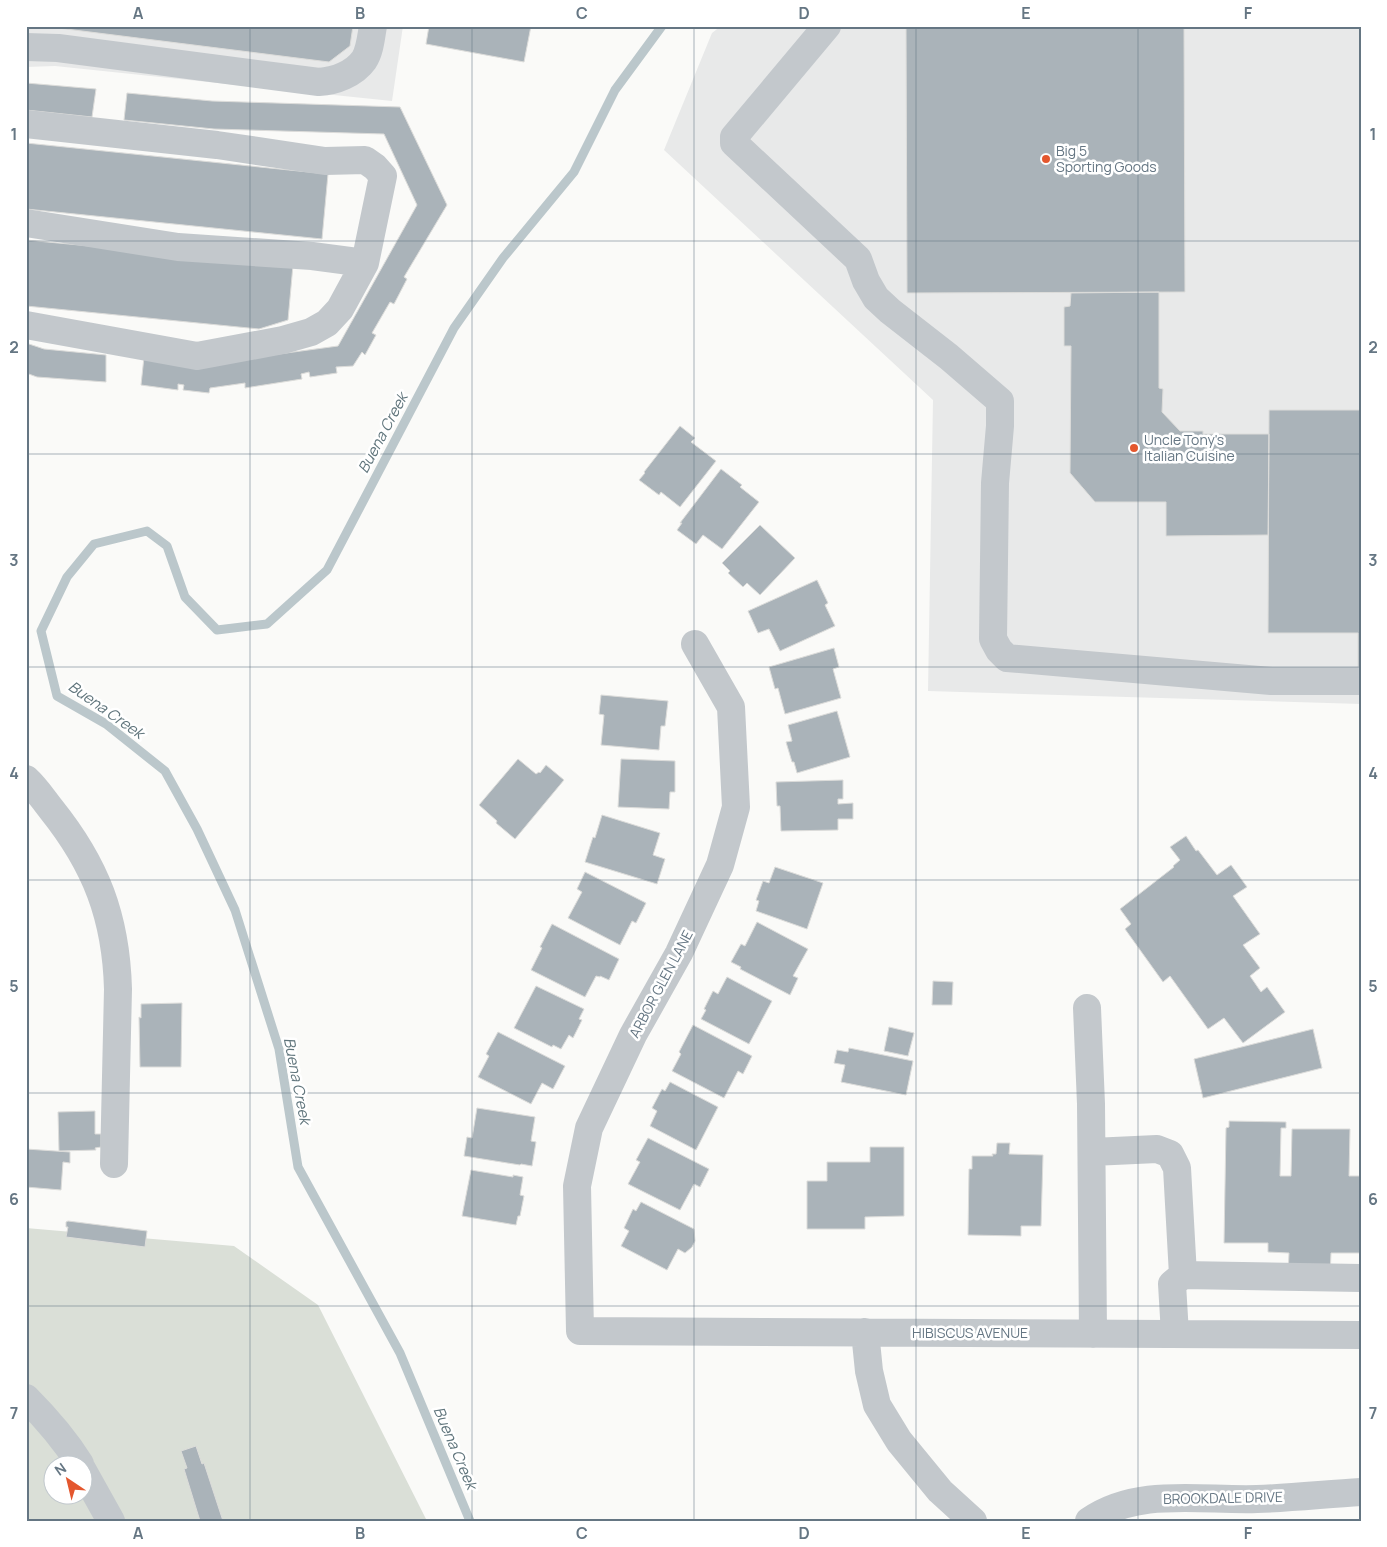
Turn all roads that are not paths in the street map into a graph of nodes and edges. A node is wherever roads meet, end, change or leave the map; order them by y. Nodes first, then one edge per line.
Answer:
1 (373, 26) edge
2 (827, 26) edge
3 (26, 47) edge
4 (26, 124) edge
5 (26, 223) edge
6 (364, 263) junction
7 (26, 325) edge
8 (695, 644) dead end
9 (1361, 681) edge
10 (26, 779) edge
11 (1087, 1008) dead end
12 (1092, 1152) junction
13 (114, 1164) dead end
14 (1183, 1275) junction
15 (1361, 1278) edge
16 (580, 1331) joint
17 (865, 1332) junction
18 (1093, 1334) junction
19 (1175, 1334) junction
20 (1361, 1335) edge
21 (26, 1398) edge
22 (73, 1454) edge
23 (92, 1488) edge
24 (1361, 1492) edge
25 (111, 1521) edge
26 (973, 1521) edge
27 (1088, 1521) edge

1 - 3 street
2 - 9 street
4 - 6 street
5 - 6 street
6 - 7 street
8 - 16 street, ARBOR GLEN LANE
10 - 13 street
11 - 12 street
12 - 14 street
12 - 18 street
14 - 15 street
14 - 19 street
16 - 17 street, HIBISCUS AVENUE
17 - 18 street, HIBISCUS AVENUE
17 - 26 street
18 - 19 street, HIBISCUS AVENUE
19 - 20 street, HIBISCUS AVENUE
21 - 22 street
23 - 25 street
24 - 27 street, BROOKDALE DRIVE

